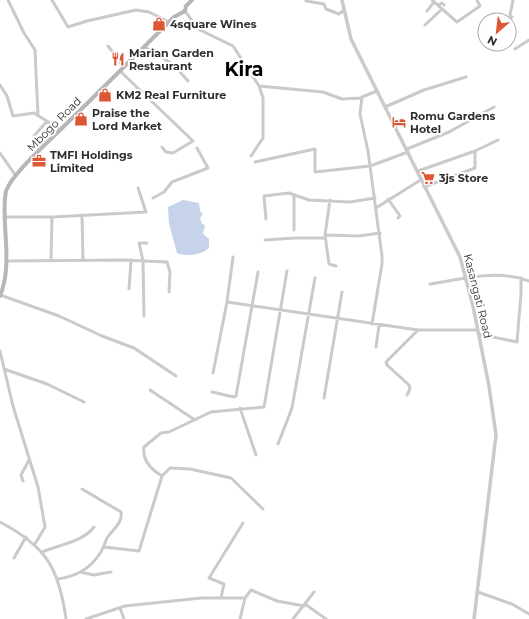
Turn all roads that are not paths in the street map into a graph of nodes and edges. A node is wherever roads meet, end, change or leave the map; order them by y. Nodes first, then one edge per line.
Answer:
1 (8, 0) edge
2 (52, 0) edge
3 (192, 0) edge
4 (324, 0) edge
5 (342, 0) edge
6 (477, 0) edge
7 (513, 0) edge
8 (306, 1) dead end
9 (433, 1) edge
10 (324, 4) junction
11 (438, 5) junction
12 (444, 5) dead end
13 (442, 9) junction
14 (344, 10) junction
15 (427, 11) dead end
16 (185, 12) junction
17 (511, 12) edge
18 (169, 22) junction
19 (425, 25) dead end
20 (529, 40) edge
21 (108, 46) dead end
22 (145, 47) junction
23 (517, 48) edge
24 (124, 67) junction
25 (120, 71) junction
26 (466, 78) dead end
27 (188, 81) dead end
28 (0, 85) edge
29 (259, 86) junction
30 (377, 91) junction
31 (362, 98) junction
32 (385, 107) junction
33 (494, 107) dead end
34 (38, 116) junction
35 (47, 121) junction
36 (61, 130) junction
37 (34, 136) dead end
38 (498, 140) dead end
39 (162, 147) dead end
40 (197, 148) dead end
41 (408, 151) junction
42 (474, 151) junction
43 (0, 153) edge
44 (251, 156) dead end
45 (255, 162) dead end
46 (370, 166) junction
47 (418, 171) junction
48 (16, 176) junction
49 (422, 179) junction
50 (424, 187) junction
51 (138, 188) dead end
52 (294, 195) junction
53 (153, 198) dead end
54 (375, 198) junction
55 (388, 199) junction
56 (330, 200) junction
57 (376, 208) junction
58 (2, 209) edge
59 (82, 215) junction
60 (4, 217) junction
61 (52, 217) junction
62 (398, 218) dead end
63 (266, 219) dead end
64 (294, 230) dead end
65 (380, 233) junction
66 (325, 237) junction
67 (265, 240) dead end
68 (147, 243) dead end
69 (233, 257) dead end
70 (51, 260) junction
71 (83, 260) junction
72 (131, 260) junction
73 (6, 261) junction
74 (143, 261) junction
75 (336, 266) dead end
76 (287, 271) dead end
77 (258, 272) dead end
78 (315, 278) dead end
79 (466, 278) junction
80 (521, 278) junction
81 (529, 281) edge
82 (430, 284) dead end
83 (129, 289) dead end
84 (169, 292) dead end
85 (342, 292) dead end
86 (0, 296) edge
87 (227, 302) junction
88 (252, 307) junction
89 (280, 311) junction
90 (309, 315) junction
91 (144, 316) dead end
92 (338, 318) junction
93 (372, 324) junction
94 (379, 324) junction
95 (418, 330) junction
96 (478, 332) junction
97 (376, 348) dead end
98 (0, 352) edge
99 (4, 369) junction
100 (213, 373) dead end
101 (176, 376) dead end
102 (150, 390) dead end
103 (212, 392) dead end
104 (407, 395) dead end
105 (324, 398) dead end
106 (84, 402) dead end
107 (240, 408) junction
108 (195, 420) junction
109 (278, 444) dead end
110 (256, 455) dead end
111 (29, 460) junction
112 (162, 476) junction
113 (24, 481) dead end
114 (82, 489) dead end
115 (262, 509) dead end
116 (0, 522) edge
117 (243, 523) dead end
118 (94, 527) dead end
119 (26, 537) junction
120 (35, 544) junction
121 (104, 547) junction
122 (42, 552) junction
123 (14, 558) dead end
124 (80, 572) junction
125 (111, 572) dead end
126 (58, 579) junction
127 (314, 592) dead end
128 (478, 592) junction
129 (221, 598) junction
130 (245, 598) junction
131 (305, 605) junction
132 (120, 608) junction
133 (529, 614) edge
134 (66, 619) edge
135 (86, 619) edge
136 (124, 619) edge
137 (240, 619) edge
138 (293, 619) edge
139 (326, 619) edge
140 (474, 619) edge

1 - 34 street
2 - 18 street
3 - 16 main road, Mbogo Road
4 - 10 street
5 - 14 street, Kasangati Road
6 - 13 street
7 - 17 street
8 - 10 street
9 - 11 street
9 - 15 street
10 - 14 street
11 - 12 street
11 - 13 street
13 - 19 street
14 - 30 street, Kasangati Road
16 - 18 main road, Mbogo Road
16 - 29 street
18 - 22 main road, Mbogo Road
20 - 23 street
21 - 24 street
22 - 24 main road, Mbogo Road
22 - 27 street
24 - 25 main road, Mbogo Road
25 - 36 main road, Mbogo Road
25 - 39 street
26 - 32 street
28 - 34 street
29 - 31 street
29 - 44 street
30 - 31 street
30 - 32 street, Kasangati Road
31 - 46 street
32 - 41 street, Kasangati Road
33 - 41 street
34 - 35 street
35 - 36 street
35 - 37 street
36 - 48 main road, Mbogo Road
38 - 42 street
40 - 53 street
41 - 46 street
41 - 47 street, Kasangati Road
42 - 47 street
42 - 50 street
43 - 48 street
45 - 46 street
46 - 54 street
47 - 49 street, Kasangati Road
48 - 58 main road, Mbogo Road
49 - 50 street, Kasangati Road
49 - 55 street
50 - 79 street, Kasangati Road
51 - 59 street
52 - 56 street
52 - 63 street
52 - 64 street
54 - 56 street
54 - 57 street
55 - 57 street
55 - 62 street
56 - 66 street
57 - 65 street
58 - 60 main road, Mbogo Road
59 - 61 street
59 - 71 street
60 - 61 street
60 - 73 main road, Mbogo Road
61 - 70 street
65 - 66 street
65 - 93 street
66 - 67 street
66 - 75 street
68 - 74 street
69 - 87 street
70 - 71 street
70 - 73 street
71 - 72 street
72 - 74 street
72 - 83 street
73 - 86 main road, Mbogo Road
74 - 84 street
74 - 91 street
76 - 89 street
77 - 88 street
78 - 90 street
79 - 80 street
79 - 82 street
79 - 96 street, Kasangati Road
80 - 81 street
80 - 96 street
85 - 92 street
86 - 101 street
87 - 88 street
87 - 100 street
88 - 89 street
88 - 103 street
89 - 90 street
89 - 107 street
90 - 92 street
90 - 109 street
92 - 93 street
92 - 105 street
93 - 94 street
94 - 95 street
94 - 97 street
95 - 96 street
95 - 104 street
96 - 128 street, Kasangati Road
98 - 99 street
99 - 106 street
99 - 111 street
102 - 108 street
107 - 108 street
107 - 110 street
108 - 112 street
111 - 113 street
111 - 120 street
112 - 115 street
112 - 121 street
114 - 121 street
116 - 119 street
117 - 129 street
118 - 122 street
119 - 120 street
119 - 123 street
120 - 122 street
121 - 124 street
122 - 126 street
124 - 125 street
124 - 126 street
126 - 134 street
127 - 131 street
128 - 133 street
128 - 140 street, Kasangati Road
129 - 130 street
129 - 132 street
130 - 131 street
130 - 137 street
131 - 138 street
131 - 139 street
132 - 135 street
132 - 136 street

